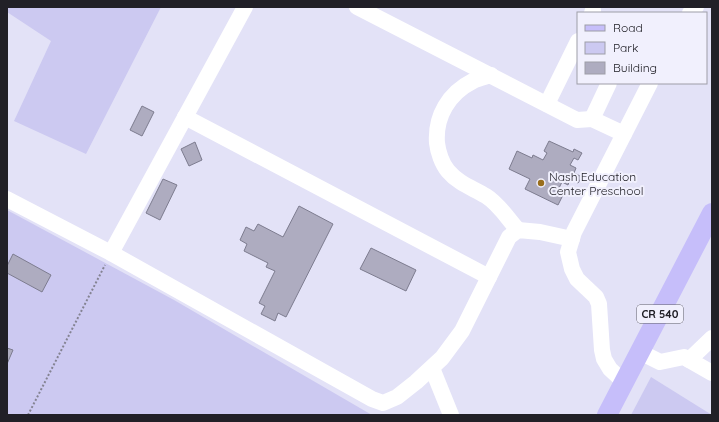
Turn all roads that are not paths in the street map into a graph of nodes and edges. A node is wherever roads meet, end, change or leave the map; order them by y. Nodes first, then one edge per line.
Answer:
1 (245, 7) edge
2 (357, 7) edge
3 (577, 43) edge
4 (491, 75) junction
5 (609, 84) edge
6 (649, 84) edge
7 (547, 104) junction
8 (185, 117) junction
9 (592, 119) junction
10 (624, 134) junction
11 (7, 199) edge
12 (712, 213) edge
13 (518, 230) junction
14 (572, 239) junction
15 (112, 253) junction
16 (489, 277) junction
17 (712, 338) edge
18 (640, 352) junction
19 (689, 360) junction
20 (432, 368) junction
21 (712, 373) edge
22 (624, 382) junction
23 (451, 415) edge
24 (607, 415) edge

1 - 8 street
2 - 4 street
3 - 7 street
4 - 7 street
4 - 13 street
5 - 9 street
6 - 10 street
7 - 9 street
8 - 15 street
8 - 16 street
9 - 10 street
10 - 14 street
11 - 15 street
12 - 18 main road, CR 540
13 - 14 street
13 - 16 street
14 - 22 street
15 - 20 street
16 - 20 street
17 - 19 street
18 - 19 street
18 - 22 main road, CR 540
19 - 21 street
20 - 23 street
22 - 24 main road, CR 540

